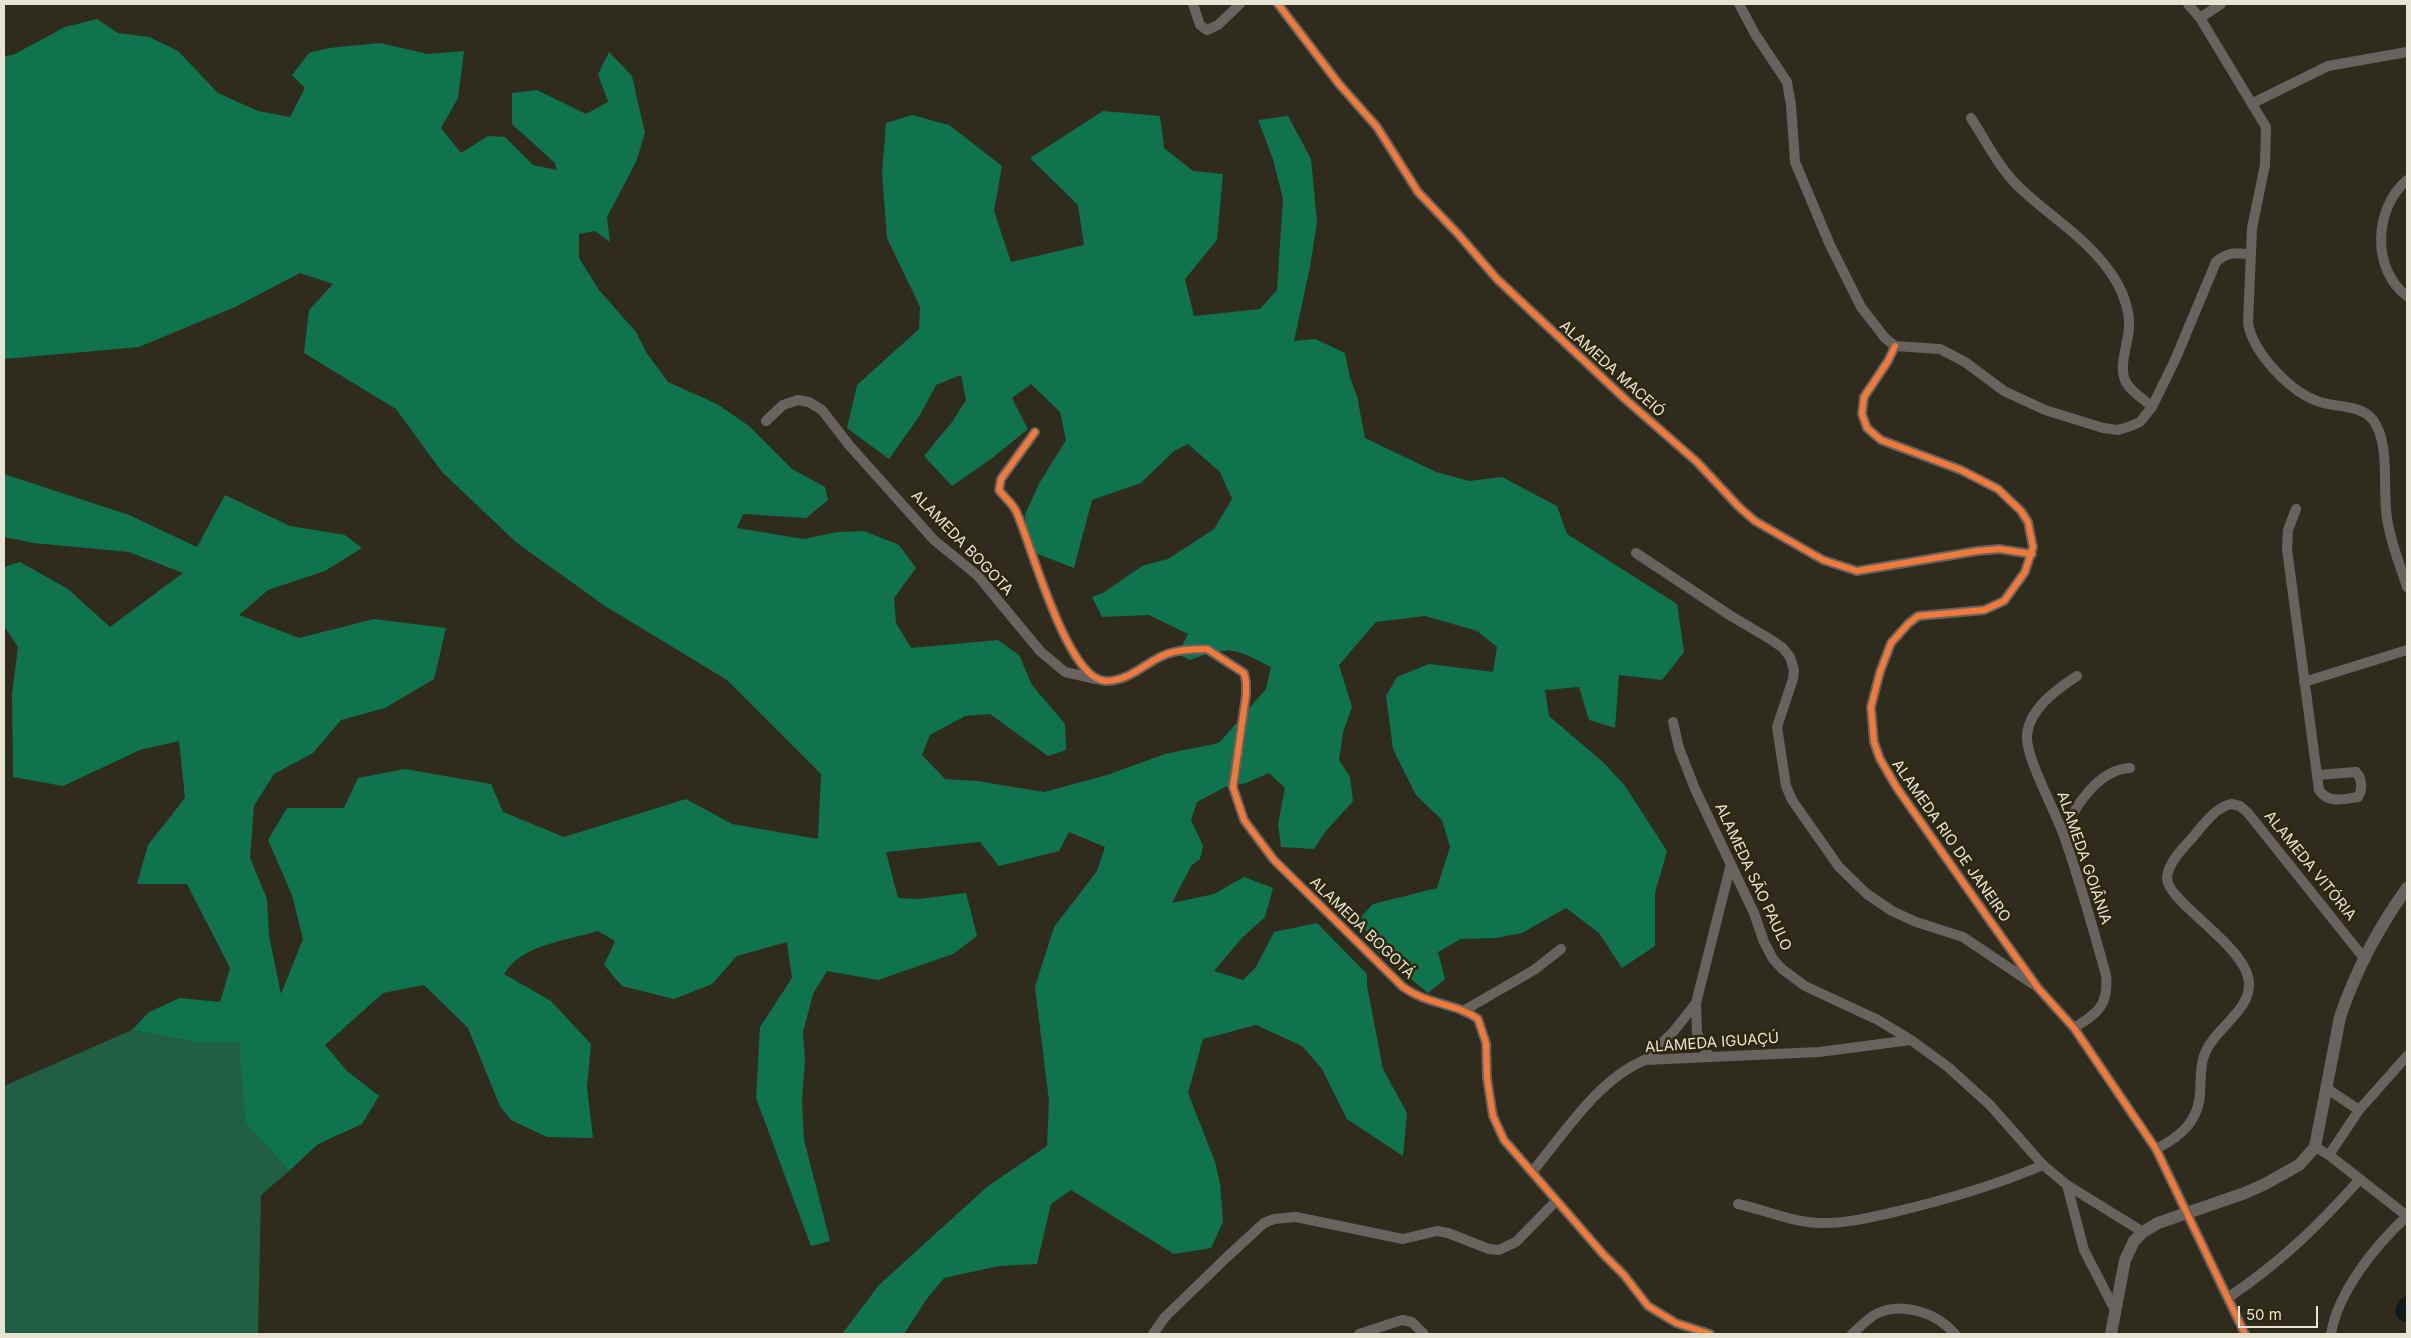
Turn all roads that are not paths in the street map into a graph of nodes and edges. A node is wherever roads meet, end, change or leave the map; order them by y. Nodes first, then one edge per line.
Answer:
1 (1194, 4) edge
2 (1240, 4) edge
3 (1278, 4) edge
4 (1738, 4) edge
5 (2188, 4) edge
6 (2221, 4) edge
7 (2200, 18) junction
8 (2407, 52) edge
9 (2253, 103) junction
10 (1971, 118) dead end
11 (2407, 180) edge
12 (2250, 255) junction
13 (2407, 296) edge
14 (1895, 346) junction
15 (2152, 407) junction
16 (766, 421) dead end
17 (1035, 432) dead end
18 (2296, 509) dead end
19 (1636, 553) dead end
20 (2032, 554) junction
21 (2403, 564) edge
22 (2407, 587) edge
23 (2407, 650) edge
24 (2077, 676) dead end
25 (1099, 679) junction
26 (2304, 682) junction
27 (1673, 722) dead end
28 (2130, 768) dead end
29 (2317, 775) dead end
30 (2064, 835) junction
31 (1731, 864) junction
32 (2407, 888) edge
33 (1561, 949) dead end
34 (2363, 957) junction
35 (2038, 988) junction
36 (1696, 1003) junction
37 (1463, 1011) junction
38 (2074, 1028) junction
39 (1911, 1040) junction
40 (2407, 1056) edge
41 (1709, 1057) junction
42 (1645, 1060) junction
43 (2326, 1088) junction
44 (2358, 1110) junction
45 (2315, 1147) junction
46 (2156, 1149) junction
47 (2329, 1155) junction
48 (2043, 1165) junction
49 (1532, 1172) junction
50 (2360, 1179) junction
51 (2067, 1185) junction
52 (1556, 1201) junction
53 (1738, 1204) dead end
54 (2186, 1214) junction
55 (2407, 1216) edge
56 (2144, 1232) junction
57 (2229, 1297) junction
58 (2116, 1312) junction
59 (1153, 1334) edge
60 (1360, 1334) edge
61 (1424, 1334) edge
62 (1710, 1334) edge
63 (1852, 1334) edge
64 (1955, 1334) edge
65 (2112, 1334) edge
66 (2245, 1334) edge
67 (2331, 1334) edge

1 - 2 street
3 - 20 street, ALAMEDA MACEIÓ
4 - 14 street
5 - 7 street
6 - 7 street
7 - 9 street
8 - 9 street
9 - 12 street
10 - 15 street
11 - 13 street
12 - 15 street
12 - 21 street
14 - 15 street
14 - 20 street, ALAMEDA RIO DE JANEIRO
16 - 25 street, ALAMEDA BOGOTA
17 - 25 street
18 - 26 street
19 - 35 street
20 - 35 street, ALAMEDA RIO DE JANEIRO
21 - 22 street
23 - 26 street
24 - 30 street, ALAMEDA GOIÂNIA
25 - 37 street, ALAMEDA BOGOTÁ
26 - 29 street
27 - 31 street, ALAMEDA SÃO PAULO
28 - 30 street
30 - 38 street, ALAMEDA GOIÂNIA
31 - 36 street
31 - 39 street, ALAMEDA SÃO PAULO
32 - 34 street
33 - 37 street
34 - 43 street
34 - 46 street, ALAMEDA VITÓRIA
35 - 38 street, ALAMEDA RIO DE JANEIRO
36 - 41 street
36 - 42 street
37 - 49 street, ALAMEDA BOGOTÁ
38 - 46 street, ALAMEDA RIO DE JANEIRO
39 - 41 street, ALAMEDA IGUAÇÚ
39 - 48 street, ALAMEDA SÃO PAULO
40 - 44 street
41 - 42 street, ALAMEDA IGUAÇÚ
42 - 49 street, ALAMEDA IGUAÇÚ
43 - 44 street
43 - 45 street
44 - 47 street
45 - 47 street
45 - 54 street
46 - 54 street, ALAMEDA RIO DE JANEIRO
47 - 50 street
48 - 51 street, ALAMEDA SÃO PAULO
48 - 53 street
49 - 52 street, ALAMEDA BOGOTÁ
50 - 55 street
50 - 57 street
51 - 56 street, ALAMEDA SÃO PAULO
51 - 58 street
52 - 59 street
52 - 62 street, ALAMEDA BOGOTÁ
54 - 56 street
54 - 57 street, ALAMEDA RIO DE JANEIRO
55 - 67 street
56 - 58 street
57 - 66 street, ALAMEDA RIO DE JANEIRO
58 - 65 street
60 - 61 street
63 - 64 street

